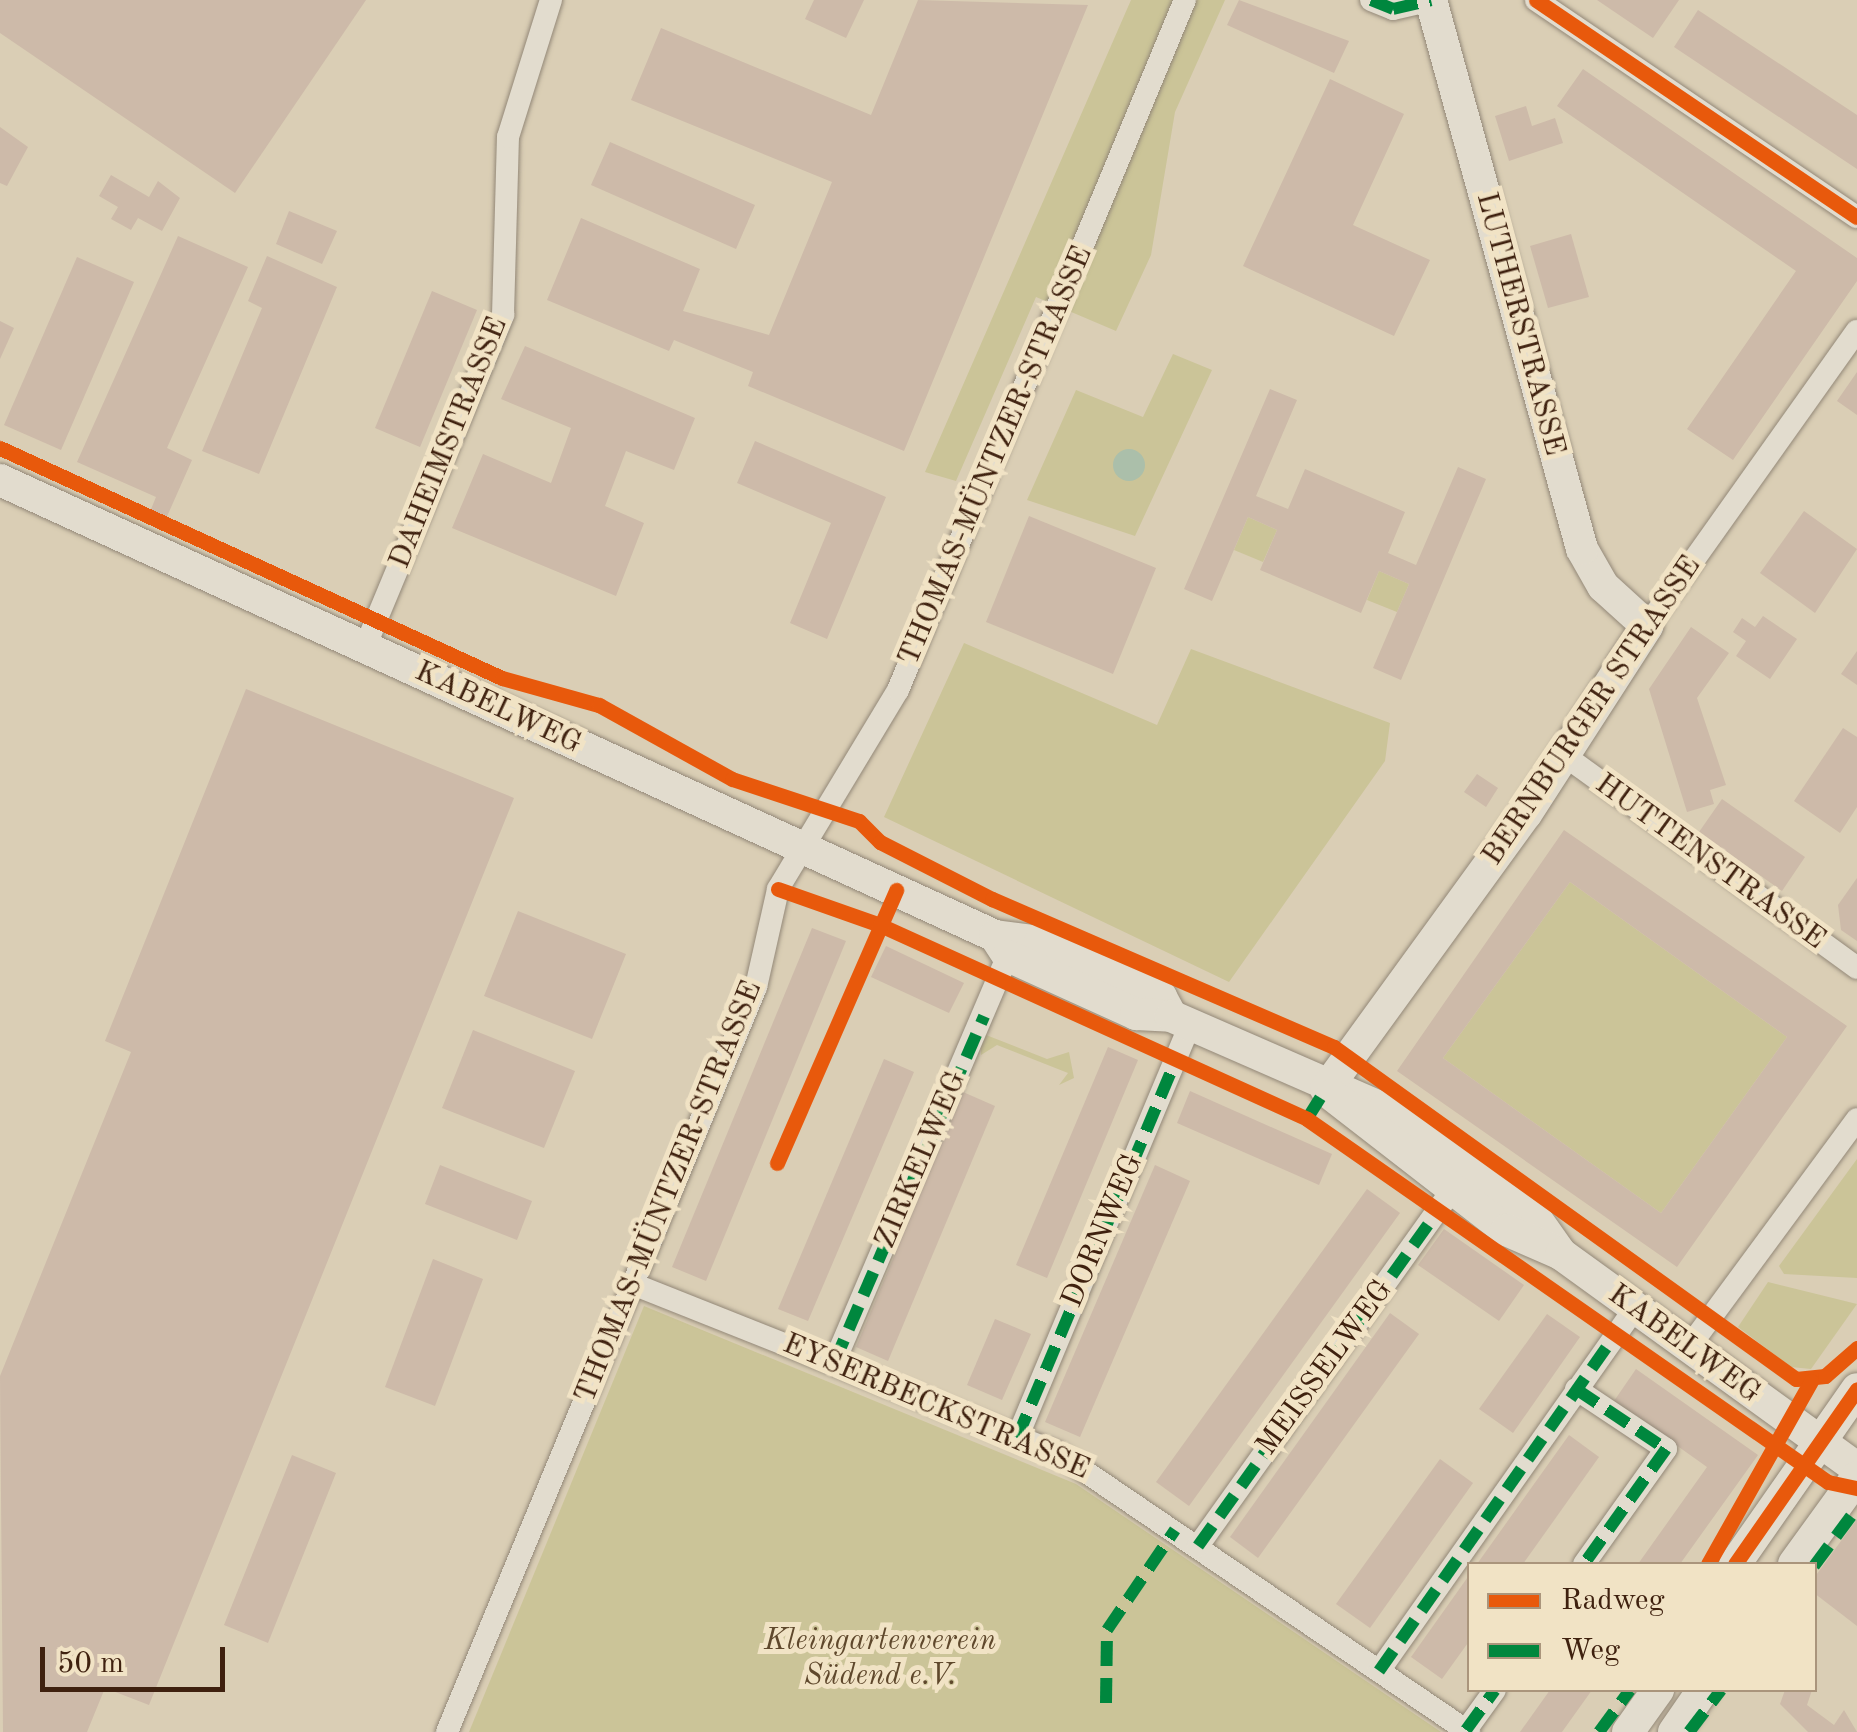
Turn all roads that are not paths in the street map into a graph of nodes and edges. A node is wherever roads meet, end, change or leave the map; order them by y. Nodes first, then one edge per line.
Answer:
1 (552, 0) edge
2 (1185, 0) edge
3 (1371, 0) edge
4 (1431, 0) edge
5 (1536, 0) edge
6 (1857, 216) edge
7 (1857, 331) edge
8 (0, 480) edge
9 (1647, 626) junction
10 (365, 647) junction
11 (1564, 755) junction
12 (802, 847) junction
13 (1002, 946) junction
14 (1857, 968) edge
15 (1180, 1020) junction
16 (1326, 1089) junction
17 (1857, 1119) edge
18 (1452, 1190) junction
19 (1561, 1254) junction
20 (633, 1284) junction
21 (1634, 1308) junction
22 (1689, 1347) junction
23 (834, 1363) junction
24 (1576, 1388) junction
25 (1857, 1388) edge
26 (1018, 1438) junction
27 (1819, 1441) junction
28 (1857, 1468) edge
29 (1857, 1477) edge
30 (1198, 1546) junction
31 (1585, 1562) edge
32 (1736, 1562) edge
33 (1795, 1562) edge
34 (1379, 1670) junction
35 (1494, 1692) edge
36 (1657, 1692) edge
37 (1703, 1692) edge
38 (1467, 1731) edge
39 (446, 1732) edge
40 (1628, 1732) edge
41 (1674, 1732) edge

1 - 10 street, DAHEIMSTRASSE
2 - 12 street, THOMAS-MÜNTZER-STRASSE
3 - 4 street
4 - 9 main road, LUTHERSTRASSE
5 - 6 street
7 - 9 street, BERNBURGER STRASSE
8 - 10 main road, KABELWEG
9 - 11 main road, BERNBURGER STRASSE
10 - 12 main road, KABELWEG
11 - 14 street, HUTTENSTRASSE
11 - 16 main road, BERNBURGER STRASSE
12 - 13 main road, KABELWEG
12 - 20 street, THOMAS-MÜNTZER-STRASSE
13 - 15 main road, KABELWEG
13 - 23 street, ZIRKELWEG
15 - 16 main road, KABELWEG
15 - 26 street, DORNWEG
16 - 18 main road, KABELWEG
16 - 19 main road, KABELWEG
17 - 22 street
18 - 19 main road, KABELWEG
18 - 30 street, MEISSELWEG
19 - 21 main road, KABELWEG
20 - 23 street, EYSERBECKSTRASSE
20 - 39 street, THOMAS-MÜNTZER-STRASSE
21 - 22 main road, KABELWEG
21 - 24 street
22 - 27 main road, KABELWEG
23 - 26 street, EYSERBECKSTRASSE
24 - 31 street
24 - 34 street
25 - 27 main road
26 - 30 street, EYSERBECKSTRASSE
27 - 28 main road, KABELWEG
27 - 32 main road
29 - 33 main road
30 - 34 street, EYSERBECKSTRASSE
34 - 38 street, EYSERBECKSTRASSE
35 - 38 street
36 - 40 main road
37 - 41 main road

